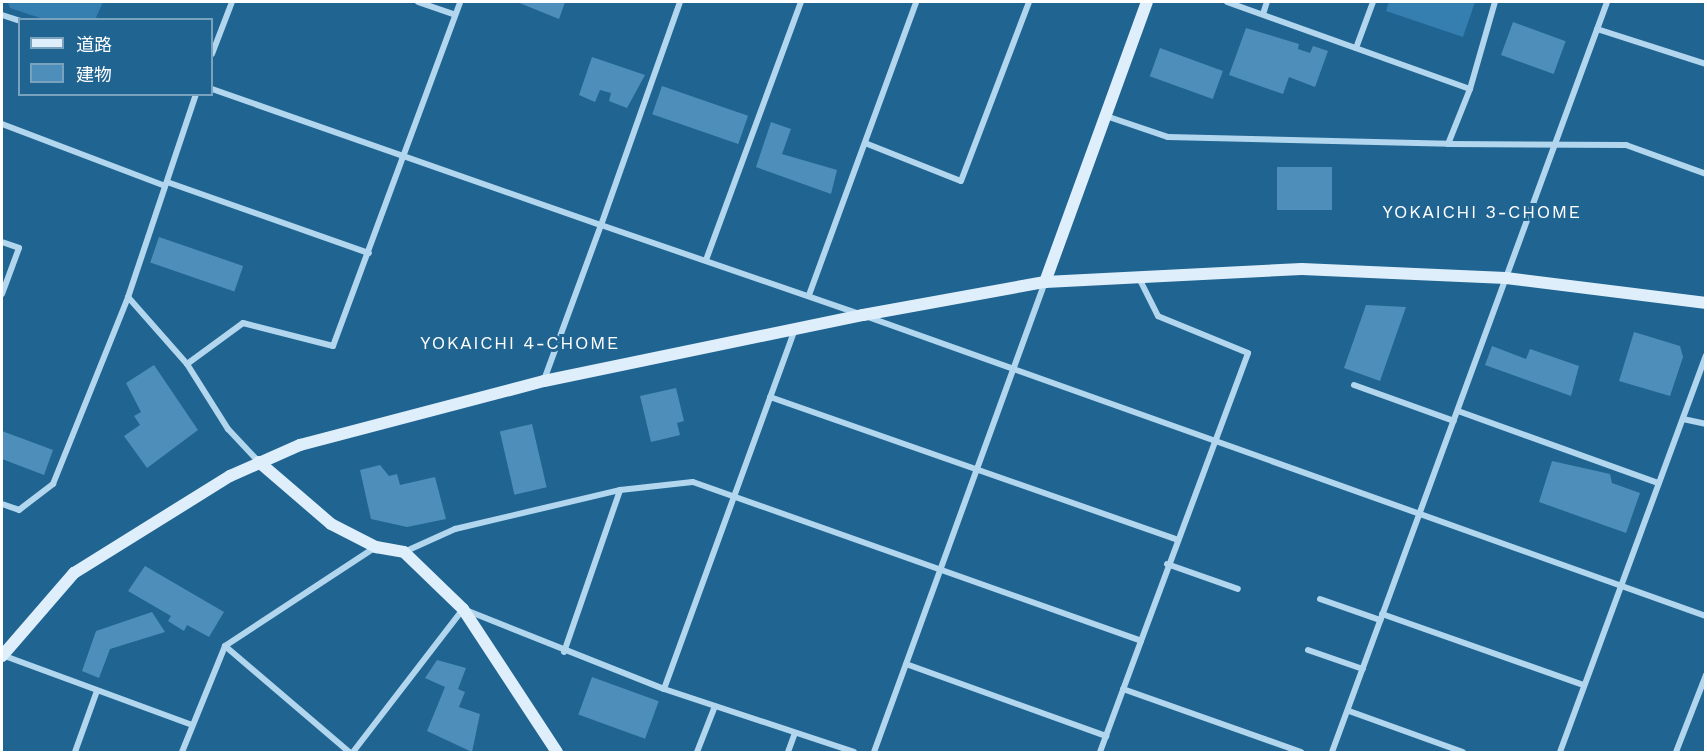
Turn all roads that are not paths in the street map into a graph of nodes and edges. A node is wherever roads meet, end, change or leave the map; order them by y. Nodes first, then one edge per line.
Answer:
1 (232, 2) edge
2 (418, 2) edge
3 (460, 2) edge
4 (680, 2) edge
5 (801, 2) edge
6 (916, 2) edge
7 (1029, 2) edge
8 (1146, 2) edge
9 (1227, 2) edge
10 (1268, 2) edge
11 (1373, 2) edge
12 (1495, 2) edge
13 (1607, 2) edge
14 (1263, 14) junction
15 (2, 15) edge
16 (455, 15) junction
17 (18, 20) edge
18 (1597, 29) junction
19 (1356, 48) junction
20 (213, 51) edge
21 (1706, 64) edge
22 (213, 89) edge
23 (1470, 89) junction
24 (195, 96) edge
25 (1106, 116) junction
26 (2, 124) edge
27 (865, 143) junction
28 (1448, 144) junction
29 (1554, 145) junction
30 (405, 159) junction
31 (1706, 174) edge
32 (166, 184) junction
33 (601, 225) junction
34 (2, 242) edge
35 (369, 253) junction
36 (706, 260) junction
37 (1137, 275) junction
38 (1506, 278) junction
39 (1045, 282) junction
40 (2, 294) edge
41 (809, 295) junction
42 (128, 297) junction
43 (1706, 303) edge
44 (863, 315) junction
45 (794, 330) junction
46 (1706, 356) edge
47 (187, 364) junction
48 (1014, 368) junction
49 (544, 381) junction
50 (1354, 385) dead end
51 (770, 397) junction
52 (1458, 411) junction
53 (1683, 419) junction
54 (1454, 421) junction
55 (1706, 424) edge
56 (1214, 439) junction
57 (259, 462) junction
58 (977, 469) junction
59 (1658, 483) junction
60 (620, 490) junction
61 (733, 496) junction
62 (2, 504) edge
63 (1419, 513) junction
64 (1176, 539) junction
65 (376, 547) junction
66 (404, 552) junction
67 (1167, 564) junction
68 (940, 570) junction
69 (1620, 584) junction
70 (1238, 589) dead end
71 (1320, 599) dead end
72 (462, 609) junction
73 (1706, 616) edge
74 (1381, 617) junction
75 (1141, 641) junction
76 (225, 646) junction
77 (1308, 650) dead end
78 (564, 652) junction
79 (2, 655) edge
80 (906, 664) junction
81 (1363, 669) junction
82 (1706, 675) edge
83 (1584, 685) junction
84 (664, 689) junction
85 (1123, 689) junction
86 (97, 691) junction
87 (715, 706) junction
88 (1349, 711) junction
89 (192, 725) junction
90 (795, 733) junction
91 (1106, 736) junction
92 (75, 753) edge
93 (182, 753) edge
94 (351, 753) edge
95 (557, 753) edge
96 (697, 753) edge
97 (788, 753) edge
98 (854, 753) edge
99 (874, 753) edge
100 (1100, 753) edge
101 (1301, 753) edge
102 (1332, 753) edge
103 (1463, 753) edge
104 (1560, 753) edge
105 (1676, 753) edge

1 - 20 street
2 - 16 street
3 - 16 street
4 - 33 street
5 - 36 street
6 - 27 street
7 - 27 street
8 - 25 street
9 - 14 street
10 - 14 street
11 - 19 street
12 - 23 street
13 - 18 street
14 - 19 street
15 - 17 street
16 - 30 street
18 - 21 street
18 - 29 street
19 - 23 street
22 - 30 street
23 - 28 street
24 - 32 street
25 - 28 street
25 - 39 street
26 - 32 street
27 - 41 street
28 - 29 street
29 - 31 street
29 - 38 street
30 - 33 street
30 - 35 street
32 - 35 street
32 - 42 street
33 - 36 street
33 - 49 street
34 - 40 street
35 - 47 street
36 - 41 street
37 - 38 street
37 - 39 street
37 - 56 street
38 - 43 street
38 - 52 street
39 - 44 street
39 - 48 street
41 - 44 street
42 - 47 street
42 - 62 street
44 - 45 street
44 - 48 street
45 - 49 street
45 - 51 street
46 - 53 street
47 - 57 street
48 - 56 street
48 - 58 street
49 - 57 street
50 - 54 street
51 - 58 street
51 - 61 street
52 - 54 street
52 - 59 street
53 - 55 street
53 - 59 street
54 - 63 street
56 - 63 street
56 - 64 street
57 - 65 street
57 - 79 street
58 - 64 street
58 - 68 street
59 - 69 street
60 - 61 street
60 - 66 street
60 - 78 street
61 - 68 street
61 - 84 street
63 - 69 street
63 - 74 street
64 - 67 street
65 - 66 street
65 - 76 street
66 - 72 street
67 - 70 street
67 - 75 street
68 - 75 street
68 - 80 street
69 - 73 street
69 - 83 street
71 - 74 street
72 - 78 street
72 - 94 street
72 - 95 street
74 - 81 street
74 - 83 street
75 - 85 street
76 - 89 street
76 - 94 street
77 - 81 street
78 - 84 street
79 - 86 street
80 - 91 street
80 - 99 street
81 - 88 street
82 - 105 street
83 - 104 street
84 - 87 street
85 - 91 street
85 - 101 street
86 - 89 street
86 - 92 street
87 - 90 street
87 - 96 street
88 - 102 street
88 - 103 street
89 - 93 street
90 - 97 street
90 - 98 street
91 - 100 street

